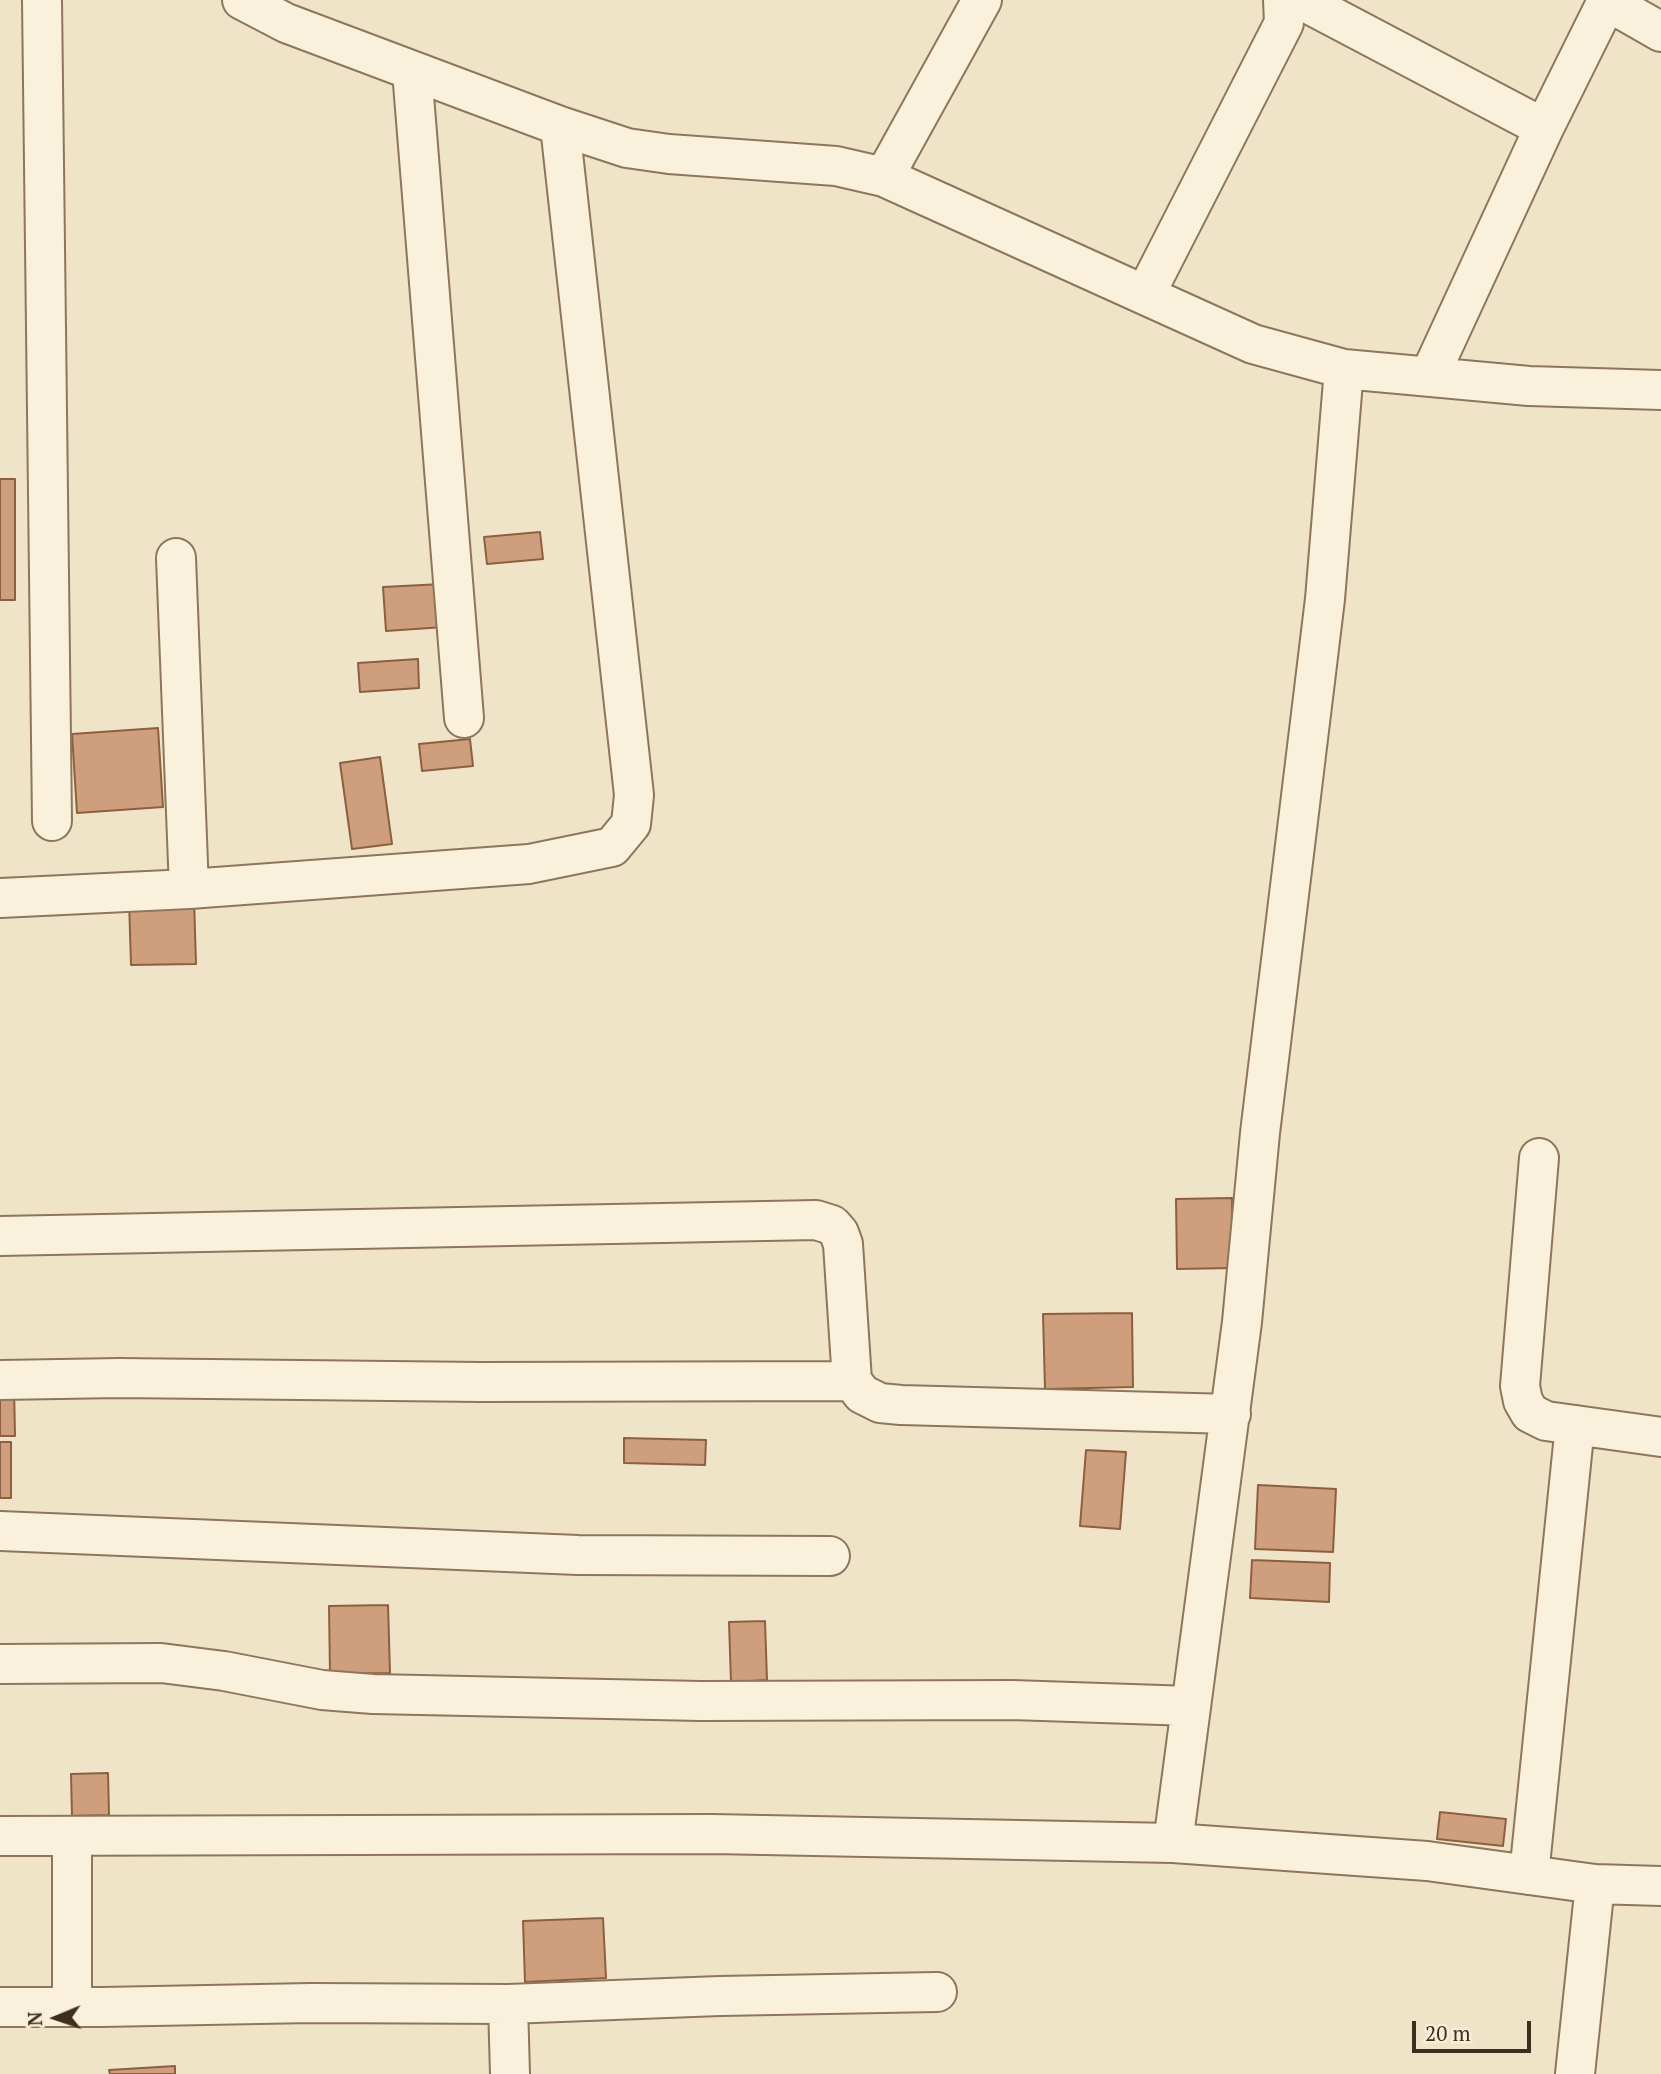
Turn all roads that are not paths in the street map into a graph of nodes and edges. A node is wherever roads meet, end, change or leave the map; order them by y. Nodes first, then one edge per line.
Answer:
1 (42, 0) edge
2 (242, 0) edge
3 (982, 0) edge
4 (1283, 0) edge
5 (1301, 0) edge
6 (1606, 0) edge
7 (1661, 32) edge
8 (412, 71) junction
9 (560, 126) junction
10 (1544, 128) junction
11 (884, 177) junction
12 (1145, 295) junction
13 (1344, 369) junction
14 (1429, 377) junction
15 (1661, 390) edge
16 (176, 558) dead end
17 (464, 718) dead end
18 (52, 821) dead end
19 (189, 889) junction
20 (0, 898) edge
21 (1539, 1158) dead end
22 (0, 1236) edge
23 (0, 1380) edge
24 (852, 1381) junction
25 (1231, 1414) junction
26 (1575, 1425) junction
27 (1661, 1437) edge
28 (0, 1531) edge
29 (830, 1556) dead end
30 (0, 1664) edge
31 (1191, 1706) junction
32 (0, 1836) edge
33 (72, 1836) junction
34 (1173, 1843) junction
35 (1529, 1875) junction
36 (1595, 1884) junction
37 (1661, 1886) edge
38 (937, 1992) dead end
39 (508, 2004) junction
40 (0, 2007) edge
41 (72, 2007) junction
42 (510, 2074) edge
43 (1575, 2074) edge

1 - 18 street
2 - 8 street
3 - 11 street
4 - 12 street
5 - 10 street
6 - 7 street
6 - 10 street
8 - 9 street
8 - 17 street
9 - 11 street
9 - 19 street
10 - 14 street
11 - 12 street
12 - 13 street
13 - 14 street
13 - 25 street
14 - 15 street
16 - 19 street
19 - 20 street
21 - 26 street
22 - 24 street
23 - 24 street
24 - 25 street
25 - 31 street
26 - 27 street
26 - 35 street
28 - 29 street
30 - 31 street
31 - 34 street
32 - 33 street
33 - 34 street
33 - 41 street
34 - 35 street
35 - 36 street
36 - 37 street
36 - 43 street
38 - 39 street
39 - 41 street
39 - 42 street
40 - 41 street

